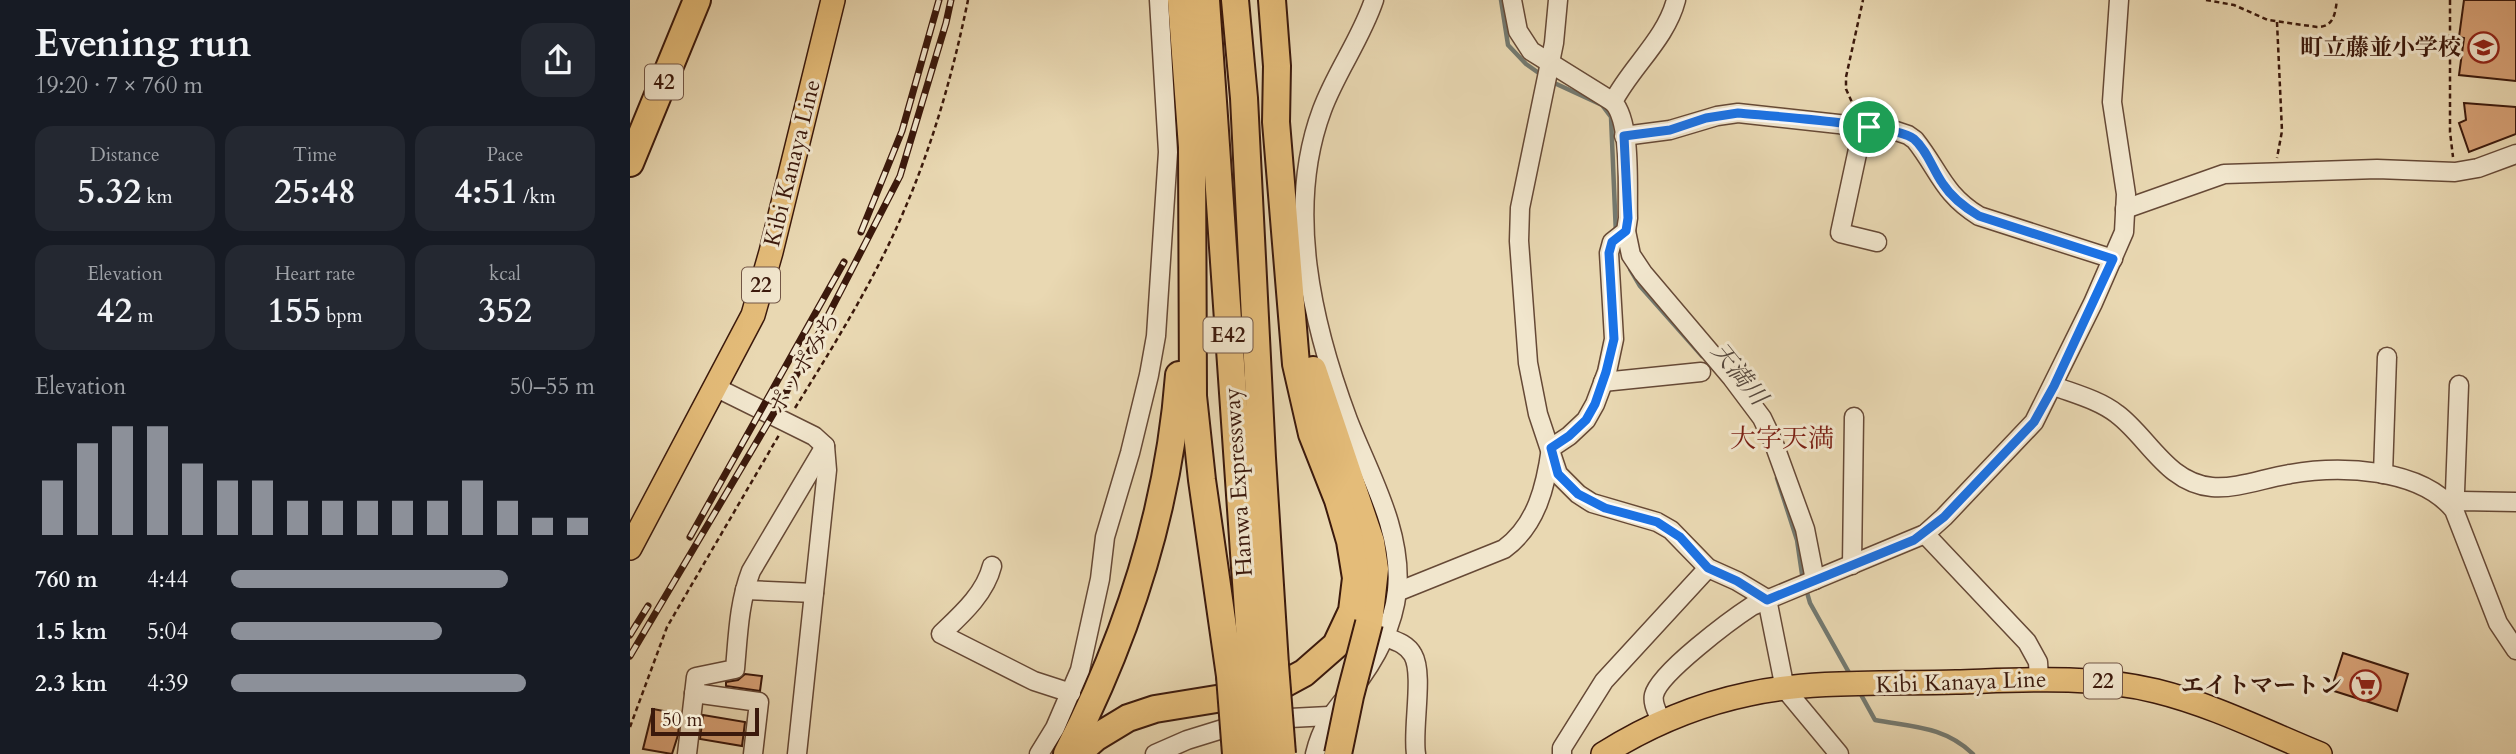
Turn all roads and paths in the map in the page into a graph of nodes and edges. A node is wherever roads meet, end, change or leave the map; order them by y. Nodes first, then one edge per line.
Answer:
1 (698, 0) edge
2 (833, 0) edge
3 (968, 0) edge
4 (1159, 0) edge
5 (1181, 0) edge
6 (1206, 0) edge
7 (1235, 0) edge
8 (1272, 0) edge
9 (1374, 0) edge
10 (1513, 0) edge
11 (1558, 0) edge
12 (1676, 0) edge
13 (1863, 0) edge
14 (2119, 0) edge
15 (2206, 0) edge
16 (2337, 0) edge
17 (2450, 0) edge
18 (2277, 22) junction
19 (1549, 65) junction
20 (1613, 102) junction
21 (1866, 127) junction
22 (1624, 136) junction
23 (2516, 154) edge
24 (630, 163) edge
25 (2277, 172) junction
26 (2455, 172) junction
27 (2125, 209) junction
28 (1191, 230) junction
29 (1284, 231) junction
30 (1626, 231) junction
31 (1877, 242) dead end
32 (2113, 259) junction
33 (2388, 357) dead end
34 (1701, 372) dead end
35 (1603, 382) junction
36 (2459, 385) dead end
37 (2054, 386) junction
38 (715, 387) junction
39 (1854, 417) dead end
40 (787, 422) junction
41 (825, 446) junction
42 (1551, 448) junction
43 (2383, 474) junction
44 (2516, 502) edge
45 (2450, 504) junction
46 (1925, 534) junction
47 (630, 548) edge
48 (1852, 565) junction
49 (992, 566) dead end
50 (1708, 568) junction
51 (1813, 581) junction
52 (745, 590) junction
53 (1396, 592) junction
54 (814, 593) junction
55 (1767, 600) junction
56 (1377, 630) junction
57 (2516, 649) edge
58 (1252, 670) junction
59 (2039, 679) junction
60 (1785, 689) junction
61 (694, 693) junction
62 (1071, 693) junction
63 (1329, 716) junction
64 (1661, 721) junction
65 (630, 727) edge
66 (687, 754) edge
67 (753, 754) edge
68 (797, 754) edge
69 (1039, 754) edge
70 (1067, 754) edge
71 (1077, 754) edge
72 (1156, 754) edge
73 (1236, 754) edge
74 (1259, 754) edge
75 (1282, 754) edge
76 (1315, 754) edge
77 (1338, 754) edge
78 (1416, 754) edge
79 (1562, 754) edge
80 (1602, 754) edge
81 (1839, 754) edge
82 (2320, 754) edge

1 - 24 highway, 42
2 - 38 main road, Kibi Kanaya Line / 22
3 - 40 path, ポッポみち
4 - 62 street
5 - 28 highway
6 - 58 highway, Hanwa Expressway / E42
7 - 58 highway, Hanwa Expressway / E42
8 - 29 highway
9 - 53 street
10 - 19 street
11 - 19 street
12 - 20 street
13 - 21 path
14 - 27 street
15 - 18 path
16 - 18 path
17 - 26 path
18 - 25 path
19 - 20 street
19 - 42 street
20 - 22 street
21 - 22 street
21 - 31 street
21 - 32 street
22 - 30 street
23 - 26 street
25 - 26 street
25 - 27 street
27 - 32 street
28 - 58 highway
28 - 70 highway
29 - 56 highway
29 - 71 highway
30 - 35 street
30 - 51 street
32 - 37 street
33 - 43 street
34 - 35 street
35 - 42 street
36 - 45 street
37 - 43 street
37 - 46 street
38 - 40 street
38 - 47 main road, Kibi Kanaya Line / 22
39 - 48 street
40 - 41 street
40 - 65 path, ポッポみち
41 - 52 street
41 - 54 street
42 - 50 street
42 - 53 street
43 - 45 street
44 - 45 street
45 - 57 street
46 - 48 street
46 - 59 street
48 - 51 street
49 - 62 street
50 - 55 street
50 - 79 street
51 - 55 street
52 - 54 street
52 - 61 street
53 - 56 street
54 - 68 street
55 - 60 street
55 - 64 street
56 - 63 street
56 - 77 highway, bridge
56 - 78 street
58 - 73 highway, bridge
58 - 74 highway, Hanwa Expressway / E42, bridge
58 - 75 highway, Hanwa Expressway / E42, bridge
59 - 60 main road, Kibi Kanaya Line / 22
59 - 82 main road, Kibi Kanaya Line / 22
60 - 64 main road, Kibi Kanaya Line / 22
60 - 81 street
61 - 66 street
61 - 67 street
62 - 69 street
63 - 72 street
63 - 76 street
64 - 80 main road, Kibi Kanaya Line / 22

